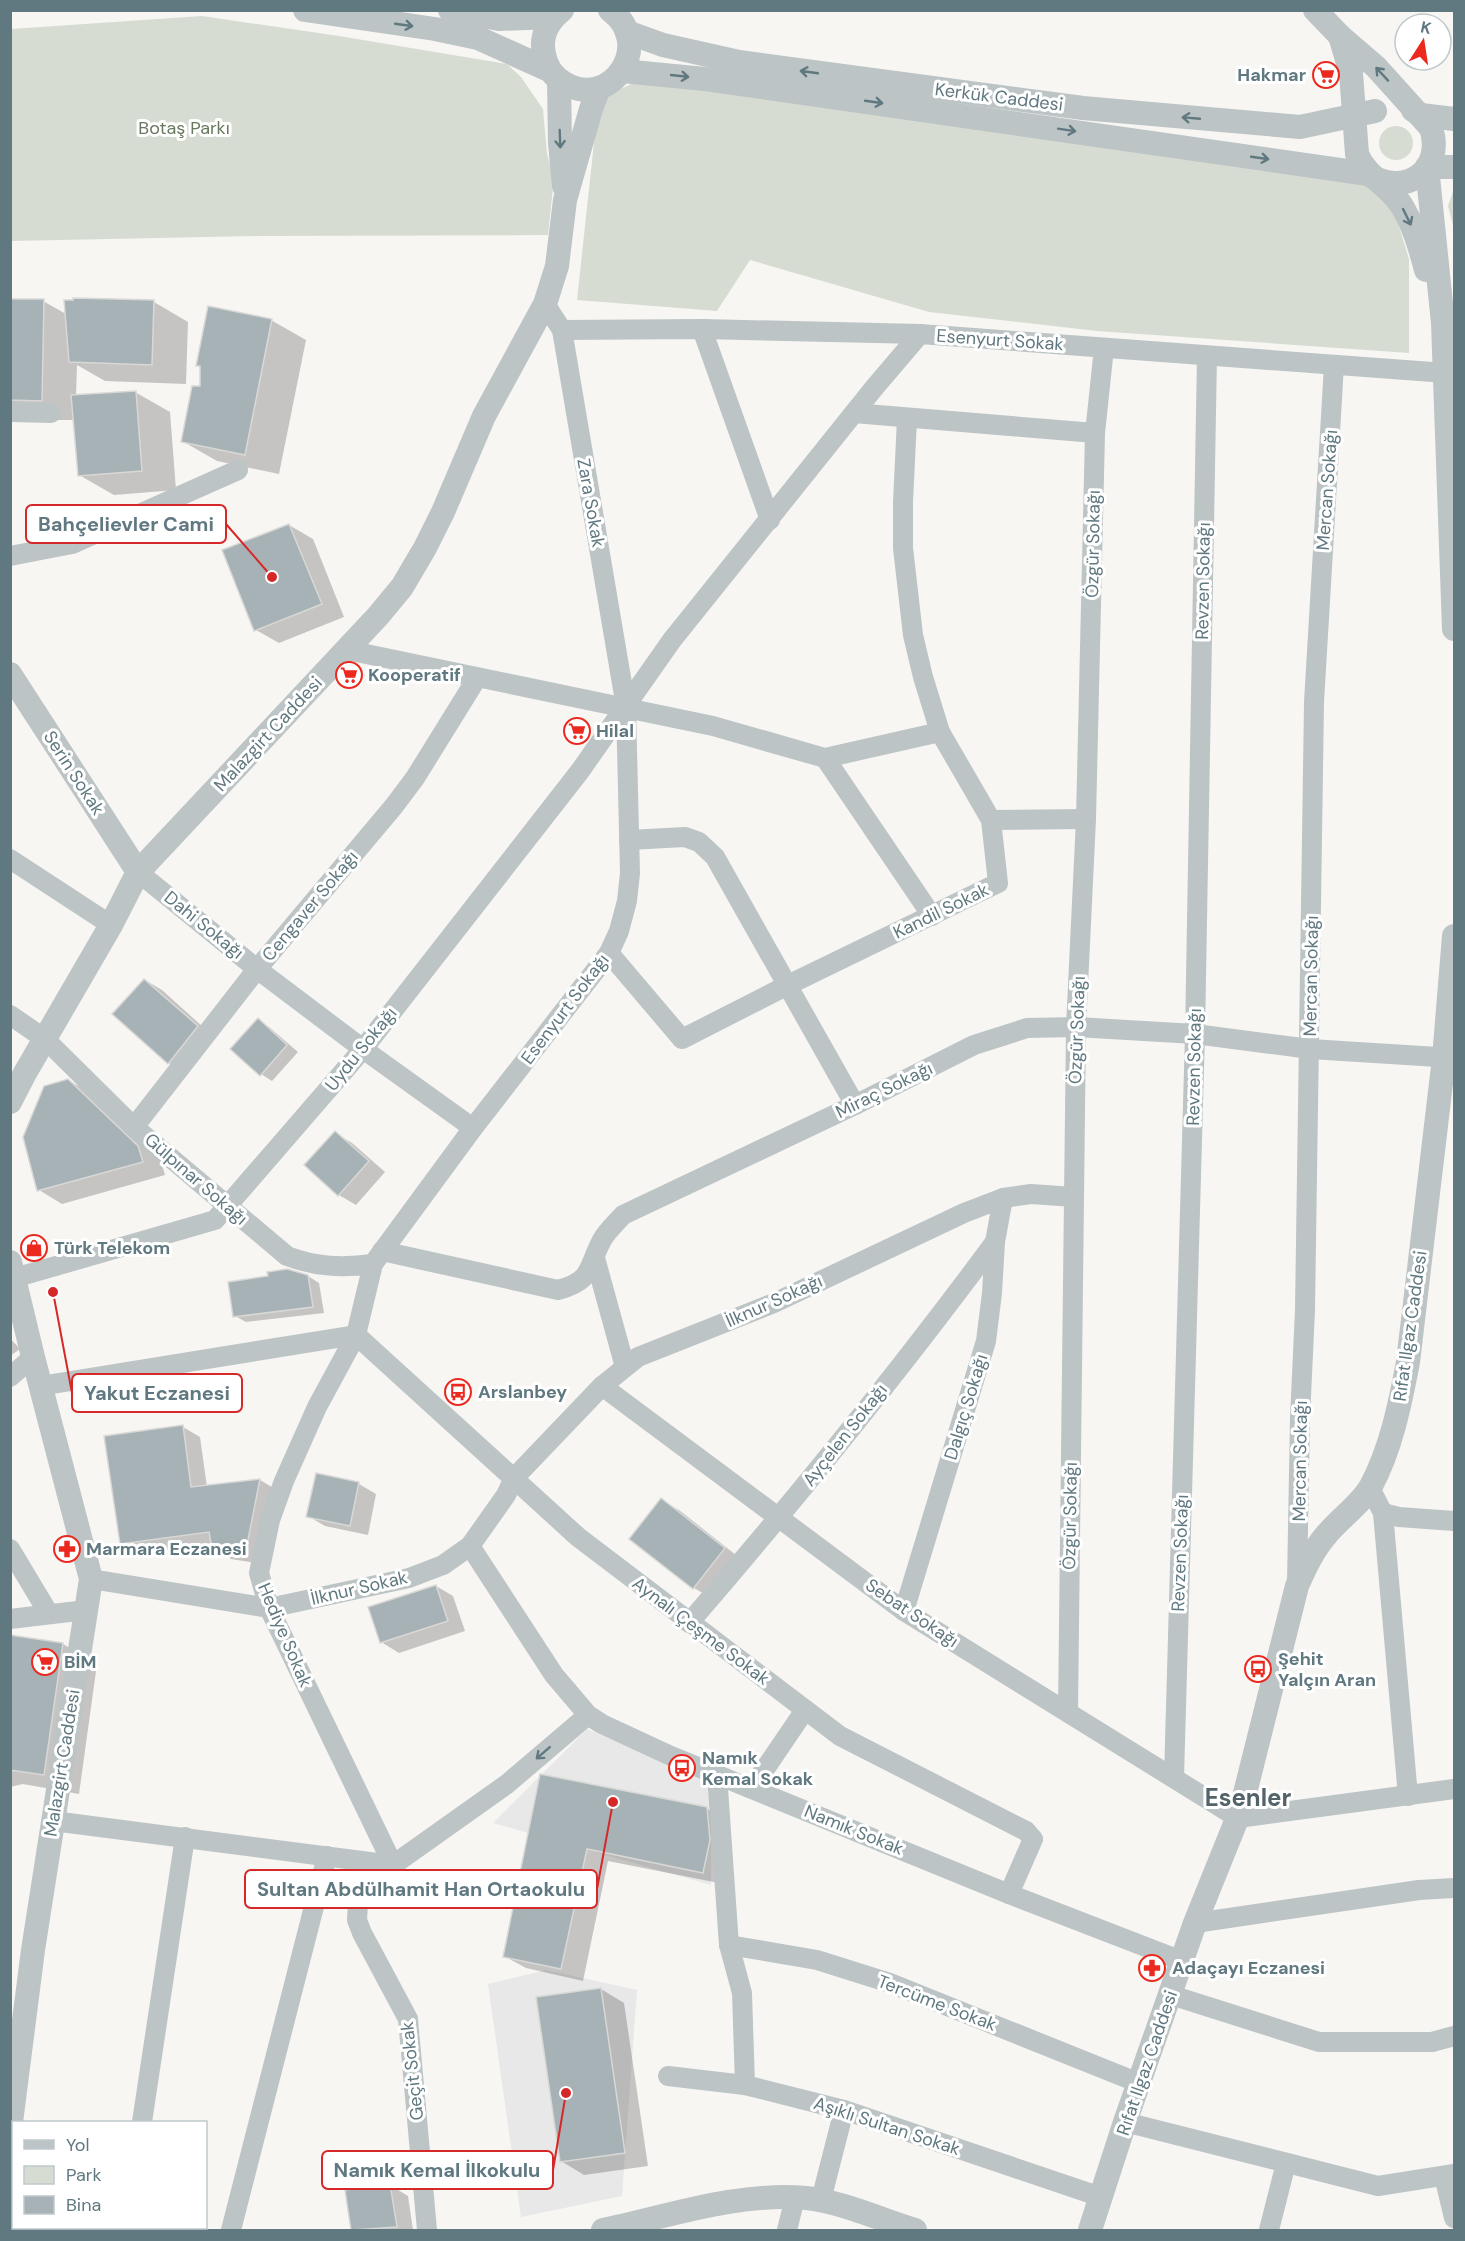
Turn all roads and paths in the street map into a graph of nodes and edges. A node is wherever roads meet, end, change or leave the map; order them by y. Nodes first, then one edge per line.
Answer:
1 (305, 10) edge
2 (450, 10) edge
3 (1315, 10) edge
4 (558, 14) edge
5 (625, 20) edge
6 (1340, 36) junction
7 (622, 71) junction
8 (554, 75) junction
9 (599, 88) junction
10 (1364, 113) junction
11 (1421, 115) junction
12 (1455, 119) edge
13 (1455, 166) edge
14 (1427, 167) junction
15 (1368, 174) junction
16 (565, 200) junction
17 (545, 303) junction
18 (1443, 324) junction
19 (702, 329) junction
20 (562, 330) junction
21 (920, 334) junction
22 (1104, 348) junction
23 (1207, 356) junction
24 (1334, 365) junction
25 (1446, 373) junction
26 (10, 412) edge
27 (51, 413) dead end
28 (854, 413) junction
29 (907, 419) junction
30 (1095, 433) junction
31 (1451, 448) edge
32 (238, 470) dead end
33 (770, 520) junction
34 (10, 556) edge
35 (1454, 613) edge
36 (1455, 629) edge
37 (347, 650) junction
38 (10, 674) edge
39 (477, 678) junction
40 (626, 707) junction
41 (940, 732) junction
42 (825, 758) junction
43 (1086, 819) junction
44 (991, 820) junction
45 (629, 840) junction
46 (10, 859) edge
47 (138, 872) junction
48 (932, 916) junction
49 (111, 925) junction
50 (1455, 936) edge
51 (609, 953) junction
52 (257, 969) junction
53 (788, 985) junction
54 (10, 1016) edge
55 (1076, 1027) junction
56 (1195, 1034) junction
57 (45, 1039) junction
58 (363, 1049) junction
59 (1310, 1049) junction
60 (1449, 1058) edge
61 (10, 1102) edge
62 (855, 1105) junction
63 (134, 1126) junction
64 (473, 1128) junction
65 (1074, 1197) junction
66 (1003, 1198) junction
67 (227, 1206) junction
68 (995, 1242) junction
69 (377, 1258) junction
70 (595, 1258) junction
71 (12, 1270) edge
72 (356, 1335) junction
73 (33, 1357) junction
74 (625, 1367) junction
75 (10, 1377) edge
76 (40, 1386) junction
77 (602, 1386) junction
78 (514, 1478) junction
79 (1370, 1488) junction
80 (1383, 1513) junction
81 (779, 1518) junction
82 (1455, 1521) edge
83 (470, 1546) junction
84 (10, 1549) edge
85 (91, 1579) junction
86 (1297, 1586) junction
87 (270, 1608) junction
88 (86, 1610) junction
89 (904, 1611) junction
90 (49, 1614) junction
91 (10, 1619) edge
92 (689, 1623) junction
93 (805, 1710) junction
94 (1068, 1712) junction
95 (588, 1715) junction
96 (717, 1774) junction
97 (1174, 1778) junction
98 (752, 1788) junction
99 (1455, 1789) edge
100 (1408, 1796) junction
101 (1238, 1818) junction
102 (53, 1821) junction
103 (185, 1837) junction
104 (327, 1856) junction
105 (393, 1865) junction
106 (1455, 1888) edge
107 (1009, 1894) junction
108 (1195, 1923) junction
109 (729, 1945) junction
110 (1182, 1961) junction
111 (1171, 1995) junction
112 (10, 2009) edge
113 (22, 2034) junction
114 (1455, 2036) edge
115 (668, 2076) dead end
116 (1139, 2082) junction
117 (745, 2085) junction
118 (844, 2110) junction
119 (142, 2121) edge
120 (1125, 2122) junction
121 (10, 2130) edge
122 (1286, 2163) junction
123 (1449, 2175) edge
124 (1101, 2197) junction
125 (795, 2198) junction
126 (821, 2200) junction
127 (1455, 2218) edge
128 (636, 2227) edge
129 (231, 2230) edge
130 (427, 2230) edge
131 (603, 2230) edge
132 (787, 2230) edge
133 (915, 2230) edge
134 (1090, 2230) edge
135 (1269, 2230) edge

1 -> 8 street
2 - 4 street
3 - 6 street
4 - 8 street
5 - 7 street
10 -> 5 street, Kerkük Caddesi
6 - 10 street
11 -> 6 street
7 - 9 street
7 -> 15 street, Kerkük Caddesi
8 - 9 street
8 -> 16 street
9 - 16 street, Malazgirt Caddesi
10 - 11 street
10 - 15 street
11 - 12 street
11 - 14 street
13 - 14 street
14 - 15 street
14 - 18 street
15 -> 18 street
16 - 17 street, Malazgirt Caddesi
17 - 20 street, Zara Sokak
17 - 37 street, Malazgirt Caddesi
18 - 25 street
19 - 20 street
19 - 21 street
19 - 33 street
20 - 40 street, Zara Sokak
21 - 22 street, Esenyurt Sokak
21 - 28 street, Esenyurt Sokak
22 - 23 street, Esenyurt Sokak
22 - 30 street, Özgür Sokağı
23 - 24 street, Esenyurt Sokak
23 - 56 street, Revzen Sokağı
24 - 25 street, Esenyurt Sokak
24 - 59 street, Mercan Sokağı
25 - 31 street
26 - 27 street
28 - 29 street
28 - 33 street, Esenyurt Sokak
29 - 30 street
29 - 41 street, Kandil Sokak
30 - 43 street, Özgür Sokağı
31 - 35 street
32 - 34 street
33 - 40 street, Esenyurt Sokak
35 - 36 street
37 - 39 street
37 - 47 street, Malazgirt Caddesi
38 - 47 street, Serin Sokak
39 - 40 street
39 - 52 street, Cengaver Sokağı
40 - 42 street
40 - 45 street, Esenyurt Sokağı
40 - 58 street, Uydu Sokağı
41 - 42 street
41 - 44 street, Kandil Sokak
42 - 48 street
43 - 44 street
43 - 55 street, Özgür Sokağı
44 - 48 street, Kandil Sokak
45 - 51 street, Esenyurt Sokağı
45 - 53 street
46 - 49 street
47 - 49 street, Malazgirt Caddesi
47 - 52 street, Dahi Sokağı
48 - 53 street, Kandil Sokak
49 - 57 street, Malazgirt Caddesi
50 - 60 street, Rıfat Ilgaz Caddesi
51 - 53 street, Kandil Sokak
51 - 64 street, Esenyurt Sokağı
52 - 58 street, Dahi Sokağı
52 - 63 street, Cengaver Sokağı
53 - 62 street
54 - 57 street, Gülpınar Sokağı
55 - 56 street, Miraç Sokağı
55 - 62 street, Miraç Sokağı
55 - 65 street, Özgür Sokağı
56 - 59 street, Miraç Sokağı
56 - 97 street, Revzen Sokağı
57 - 61 street, Malazgirt Caddesi
57 - 63 street, Gülpınar Sokağı
58 - 64 street, Dahi Sokağı
58 - 67 street, Uydu Sokağı
59 - 60 street, Miraç Sokağı
59 - 86 street, Mercan Sokağı
60 - 79 street, Rıfat Ilgaz Caddesi
62 - 70 street, Miraç Sokağı
63 - 67 street, Gülpınar Sokağı
64 - 69 street, Esenyurt Sokağı
65 - 66 street, İlknur Sokağı
65 - 94 street, Özgür Sokağı
66 - 68 street, Dalgıç Sokağı
66 - 74 street, İlknur Sokağı
67 - 69 street, Gülpınar Sokağı
67 - 71 street, Uydu Sokağı
68 - 81 street, Ayçelen Sokağı
68 - 89 street, Dalgıç Sokağı
69 - 70 street, Miraç Sokağı
69 - 72 street, Hediye Sokak
70 - 74 street
71 - 73 street, Malazgirt Caddesi
72 - 76 street
72 - 78 street, Aynalı Çeşme Sokak
72 - 87 street, Hediye Sokak
73 - 75 street
73 - 76 street, Malazgirt Caddesi
74 - 77 street, İlknur Sokağı
76 - 85 street, Malazgirt Caddesi
77 - 78 street, İlknur Sokağı
77 - 81 street, Sebat Sokağı
78 - 83 street, İlknur Sokak
78 - 92 street, Aynalı Çeşme Sokak
79 - 80 street
79 - 86 street, Rıfat Ilgaz Caddesi
80 - 82 street
80 - 100 street
81 - 89 street, Sebat Sokağı
81 - 92 street, Ayçelen Sokağı
83 - 87 street, İlknur Sokak
83 - 95 street, Namık Sokak
84 - 90 street
85 - 87 street, İlknur Sokak
85 - 88 street, Malazgirt Caddesi
86 - 101 street, Rıfat Ilgaz Caddesi
87 - 105 street, Hediye Sokak
88 - 90 street
88 - 102 street, Malazgirt Caddesi
89 - 94 street, Sebat Sokağı
90 - 91 street
92 - 93 street, Aynalı Çeşme Sokak
93 - 98 street
93 - 107 street, Aynalı Çeşme Sokak
94 - 97 street, Sebat Sokağı
95 - 96 street, Namık Sokak
95 -> 105 street, Geçit Sokak
96 - 98 street, Namık Sokak
96 - 109 street
97 - 101 street, Sebat Sokağı
98 - 107 street, Namık Sokak
99 - 100 street
100 - 101 street
101 - 108 street, Rıfat Ilgaz Caddesi
102 - 103 street
102 - 113 street, Malazgirt Caddesi
103 - 104 street
103 - 119 street
104 - 105 street
104 - 129 street
105 - 130 street, Geçit Sokak
106 - 108 street
107 - 110 street, Namık Sokak
108 - 110 street, Rıfat Ilgaz Caddesi
109 - 116 street, Tercüme Sokak
109 - 117 street
110 - 111 street, Rıfat Ilgaz Caddesi
111 - 114 street
111 - 116 street, Rıfat Ilgaz Caddesi
112 - 113 street
113 - 121 street, Malazgirt Caddesi
115 - 117 street, Aşıklı Sultan Sokak
116 - 120 street, Rıfat Ilgaz Caddesi
117 - 118 street, Aşıklı Sultan Sokak
118 - 124 street, Aşıklı Sultan Sokak
118 - 126 street
120 - 122 street
120 - 124 street, Rıfat Ilgaz Caddesi
122 - 123 street
122 - 135 street
123 - 127 street
124 - 134 street, Rıfat Ilgaz Caddesi
125 - 126 street
125 - 128 street
125 - 132 street
126 - 133 street
128 - 131 street

